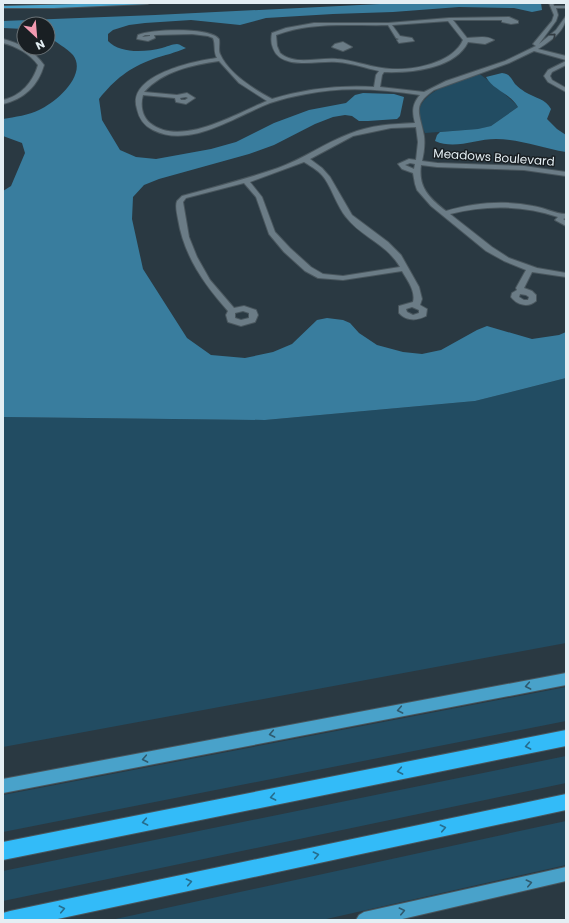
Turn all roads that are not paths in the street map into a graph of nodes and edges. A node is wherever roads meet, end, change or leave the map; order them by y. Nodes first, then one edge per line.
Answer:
1 (83, 3) edge
2 (147, 3) edge
3 (552, 5) edge
4 (3, 6) edge
5 (564, 6) edge
6 (556, 15) junction
7 (566, 16) edge
8 (449, 19) junction
9 (504, 19) dead end
10 (389, 24) junction
11 (152, 35) dead end
12 (402, 38) dead end
13 (3, 40) edge
14 (466, 40) junction
15 (478, 40) dead end
16 (341, 49) dead end
17 (532, 49) junction
18 (566, 58) edge
19 (220, 59) junction
20 (335, 60) junction
21 (566, 62) edge
22 (383, 70) junction
23 (377, 87) junction
24 (566, 90) edge
25 (140, 94) junction
26 (425, 94) junction
27 (177, 97) dead end
28 (271, 101) junction
29 (3, 102) edge
30 (418, 125) junction
31 (305, 160) junction
32 (420, 162) junction
33 (416, 172) junction
34 (566, 174) edge
35 (246, 181) junction
36 (445, 213) junction
37 (564, 216) edge
38 (566, 224) edge
39 (405, 268) junction
40 (530, 269) junction
41 (566, 275) edge
42 (521, 291) dead end
43 (416, 305) dead end
44 (232, 311) dead end
45 (566, 678) edge
46 (566, 738) edge
47 (3, 786) edge
48 (566, 802) edge
49 (3, 851) edge
50 (566, 874) edge
51 (10, 920) edge
52 (364, 920) edge

1 - 4 main road
2 - 4 main road
3 - 5 street
3 - 6 street
6 - 7 street
6 - 17 street, Meadows Boulevard
17 -> 7 street, Meadows Boulevard
8 - 9 street
8 - 10 street
8 - 14 street
10 - 12 street
10 - 20 street
11 - 19 street
13 - 29 street
14 - 15 street
14 - 22 street
16 - 20 street
17 - 18 street
17 - 26 street, Meadows Boulevard
19 - 25 street
19 - 28 street
20 - 22 street
21 - 24 street
22 - 23 street
23 - 26 street
23 - 28 street
25 - 27 street
25 - 28 street
26 - 30 street, Meadows Boulevard
30 - 31 street
30 - 32 street, Meadows Boulevard
31 - 35 street
31 - 39 street
32 - 33 street, Meadows Boulevard
32 - 33 street
32 - 34 street, Meadows Boulevard
33 - 36 street, Meadows Boulevard
35 - 39 street
35 - 44 street
36 - 37 street
36 - 40 street, Meadows Boulevard
37 - 38 street
39 - 43 street
40 - 41 street, Meadows Boulevard
40 - 42 street
45 -> 47 main road
46 -> 49 highway
51 -> 48 highway
52 -> 50 main road

